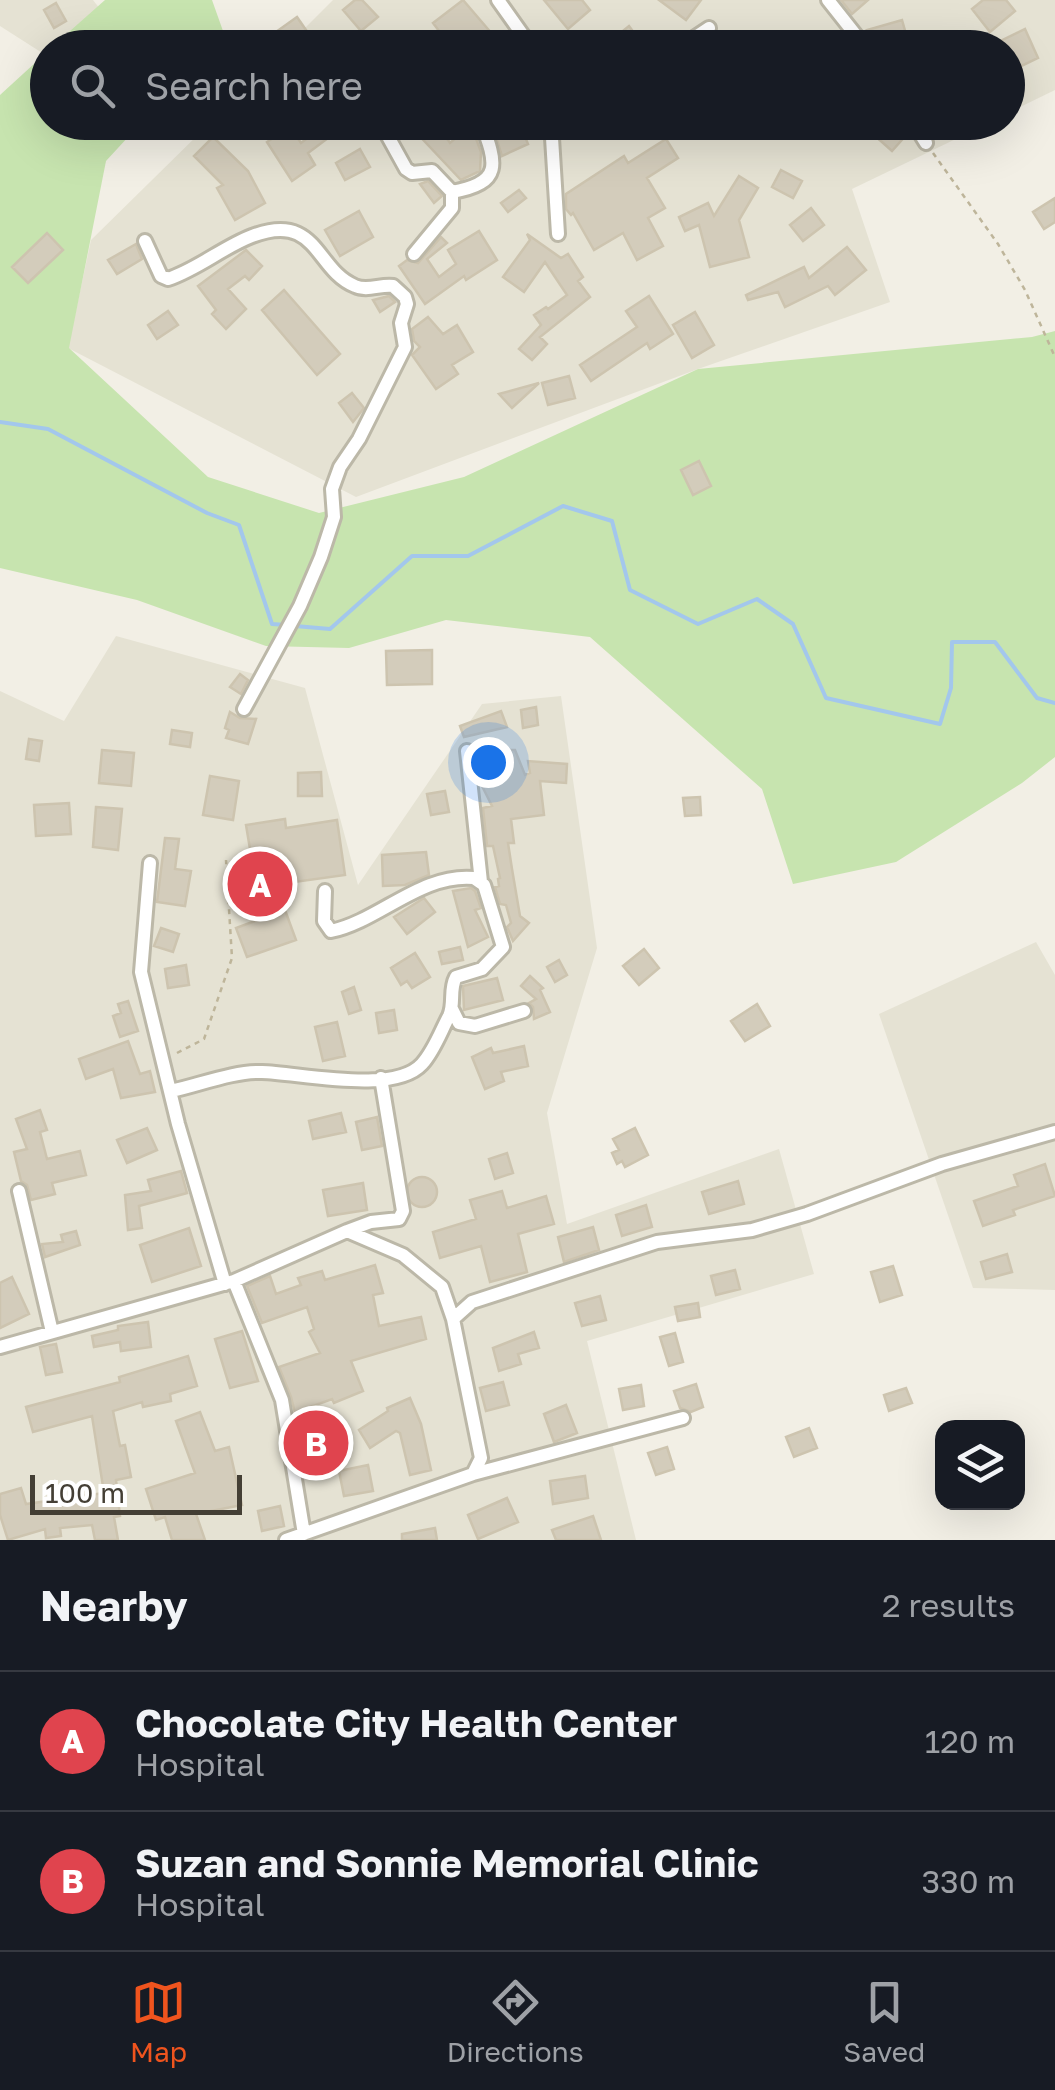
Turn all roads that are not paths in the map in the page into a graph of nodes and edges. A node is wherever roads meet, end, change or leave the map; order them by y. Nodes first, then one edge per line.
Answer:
1 (498, 0) edge
2 (828, 0) edge
3 (708, 28) dead end
4 (519, 30) edge
5 (705, 30) edge
6 (852, 30) edge
7 (390, 140) edge
8 (488, 140) edge
9 (555, 140) edge
10 (924, 140) edge
11 (926, 143) road end
12 (452, 192) junction
13 (558, 234) dead end
14 (144, 241) dead end
15 (414, 254) dead end
16 (244, 709) dead end
17 (467, 750) dead end
18 (150, 863) dead end
19 (481, 882) junction
20 (326, 891) dead end
21 (452, 1008) junction
22 (524, 1011) dead end
23 (381, 1078) junction
24 (171, 1091) junction
25 (1055, 1132) edge
26 (20, 1191) dead end
27 (347, 1231) junction
28 (230, 1282) junction
29 (453, 1319) junction
30 (52, 1332) junction
31 (0, 1347) edge
32 (683, 1418) dead end
33 (473, 1474) junction
34 (304, 1534) junction
35 (286, 1540) edge

1 - 4 street
2 - 6 street
3 - 5 street
7 - 12 street
8 - 12 street
9 - 13 street
10 - 11 street
12 - 15 street
14 - 16 street
17 - 19 street
18 - 24 street
19 - 20 street
19 - 21 street
21 - 22 street
21 - 23 street
23 - 24 street
23 - 27 street
24 - 28 street
25 - 29 street
26 - 30 street
27 - 28 street
27 - 29 street
28 - 30 street
28 - 34 street
29 - 33 street
30 - 31 street
32 - 33 street
33 - 34 street
34 - 35 street

